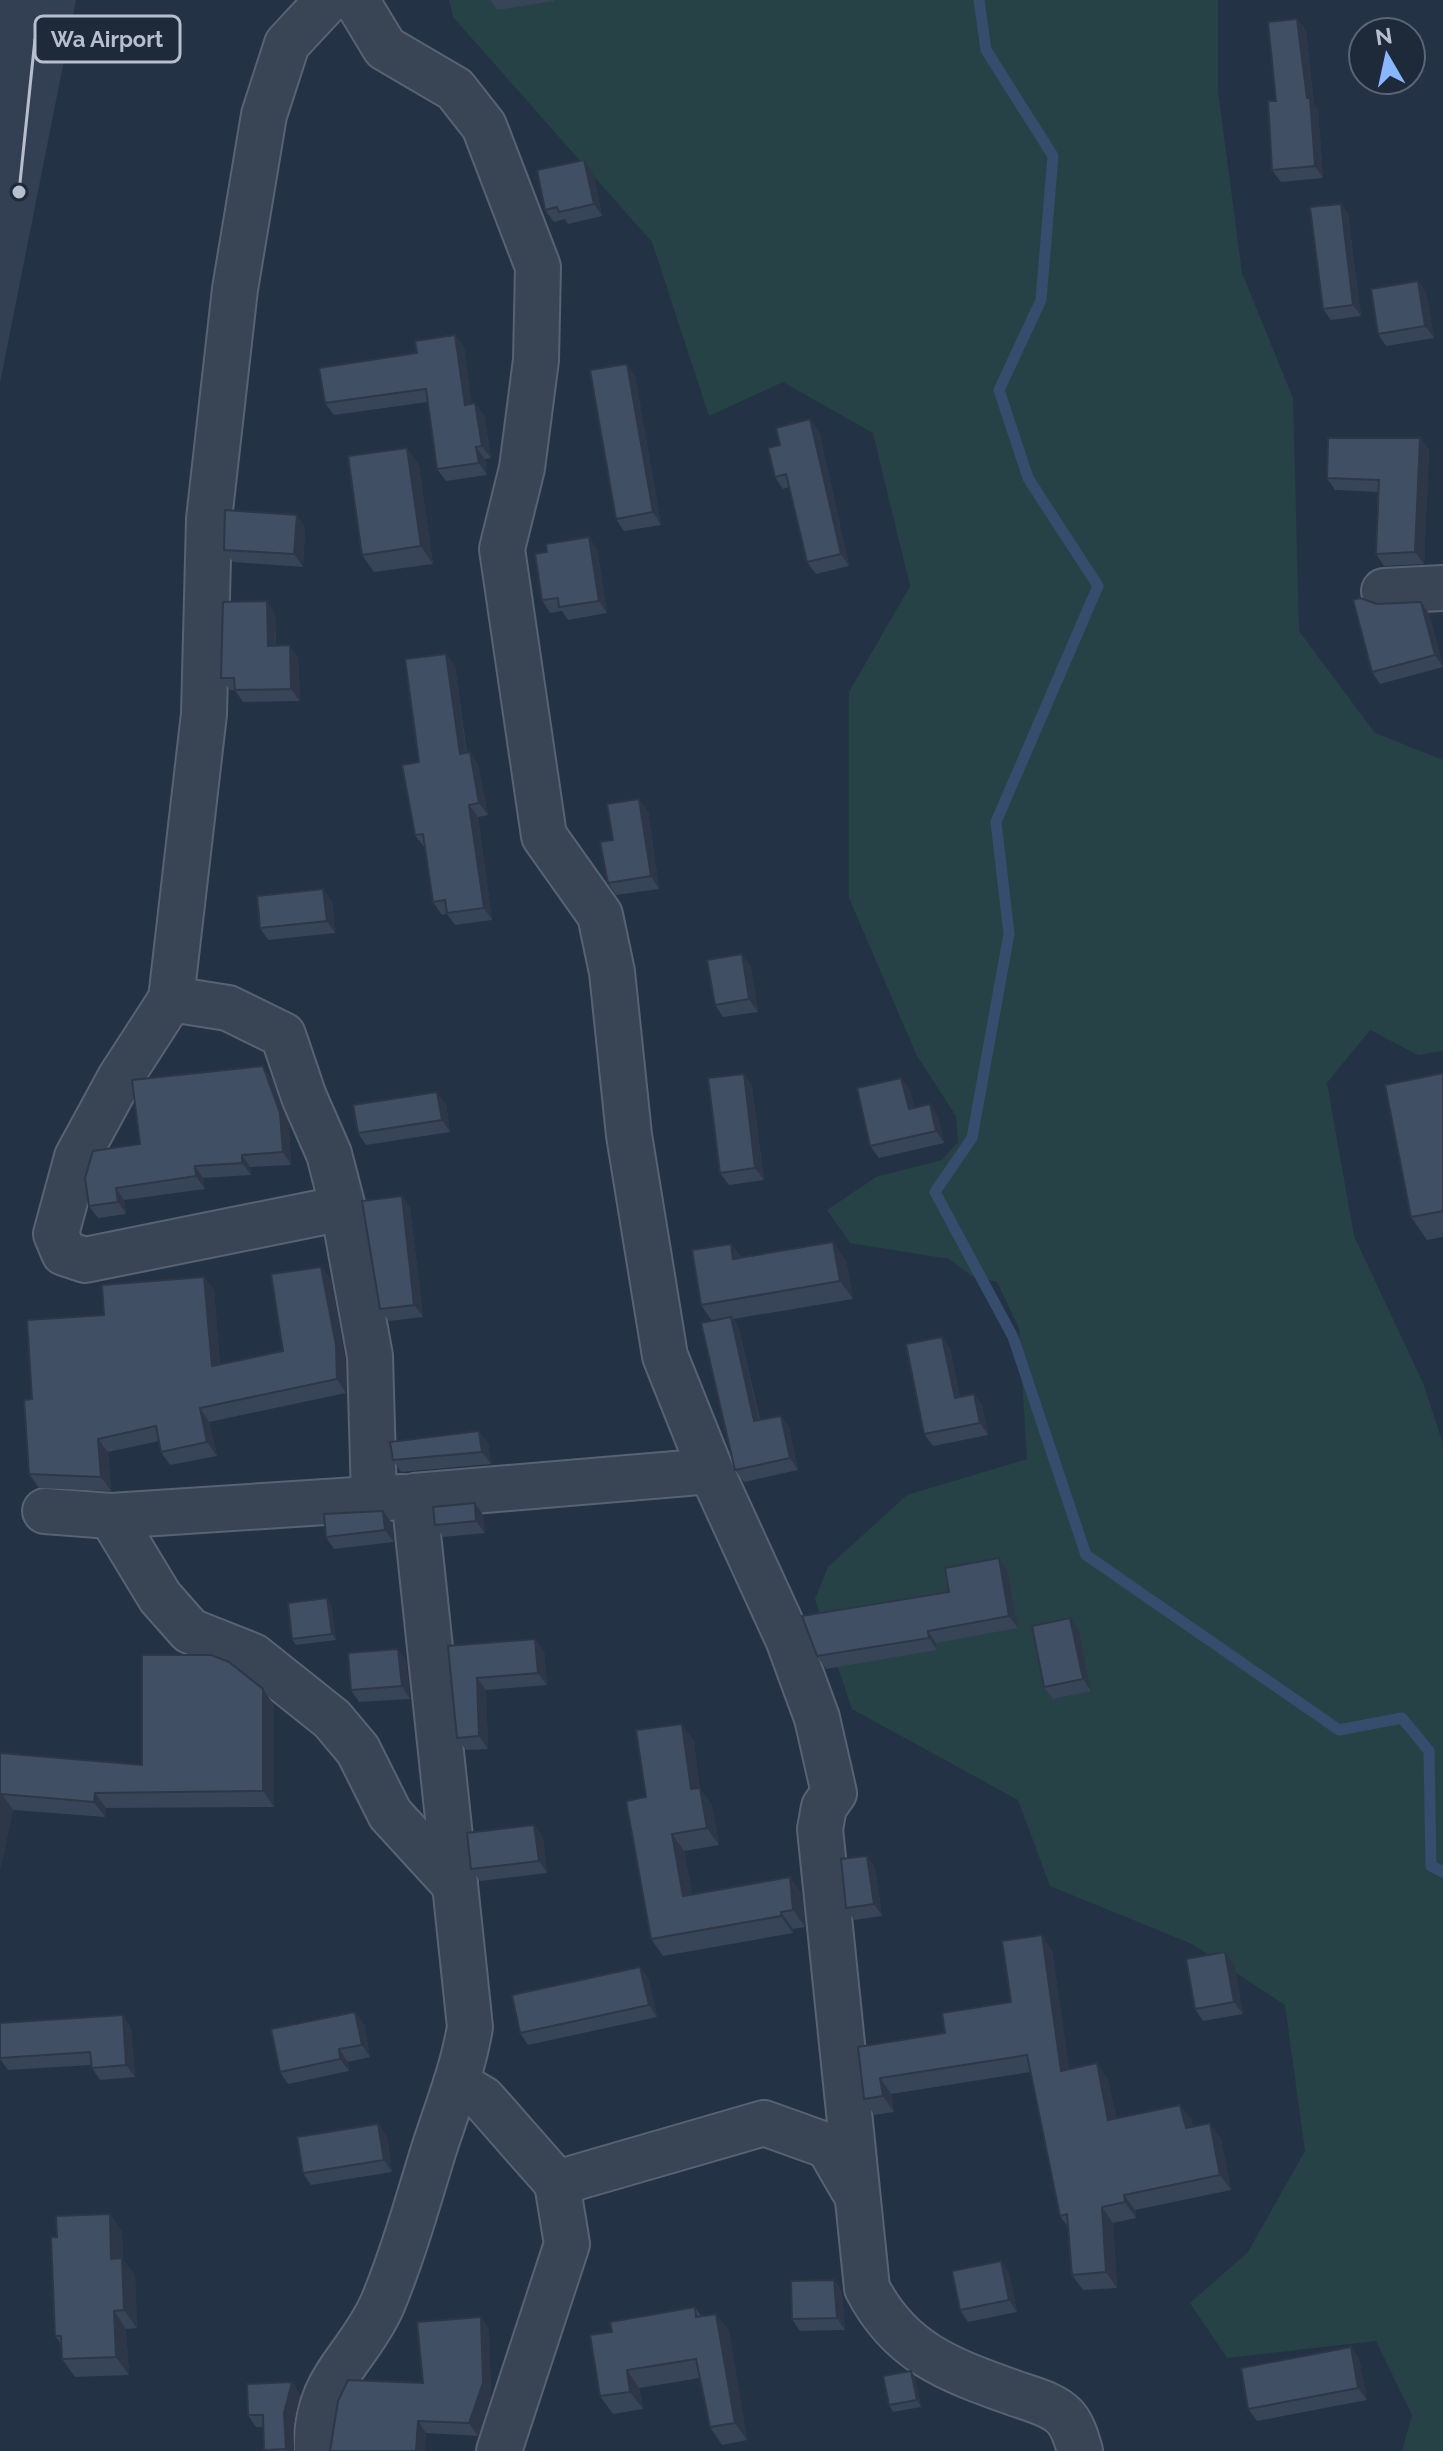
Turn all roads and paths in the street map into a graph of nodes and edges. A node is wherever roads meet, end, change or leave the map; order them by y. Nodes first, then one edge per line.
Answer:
1 (328, 0) edge
2 (356, 0) edge
3 (1443, 588) edge
4 (1384, 591) dead end
5 (171, 999) junction
6 (343, 1208) junction
7 (711, 1471) junction
8 (394, 1497) junction
9 (45, 1511) dead end
10 (111, 1516) junction
11 (455, 1885) junction
12 (456, 2083) junction
13 (557, 2183) junction
14 (857, 2195) junction
15 (317, 2451) edge
16 (499, 2451) edge
17 (1080, 2451) edge

1 - 5 street
2 - 7 street
3 - 4 street
5 - 6 street
5 - 6 street
6 - 8 street
7 - 8 street
7 - 14 street
8 - 10 street
8 - 11 street
9 - 10 street
10 - 11 street
11 - 12 street
12 - 13 street
12 - 15 street
13 - 14 street
13 - 16 street
14 - 17 street

